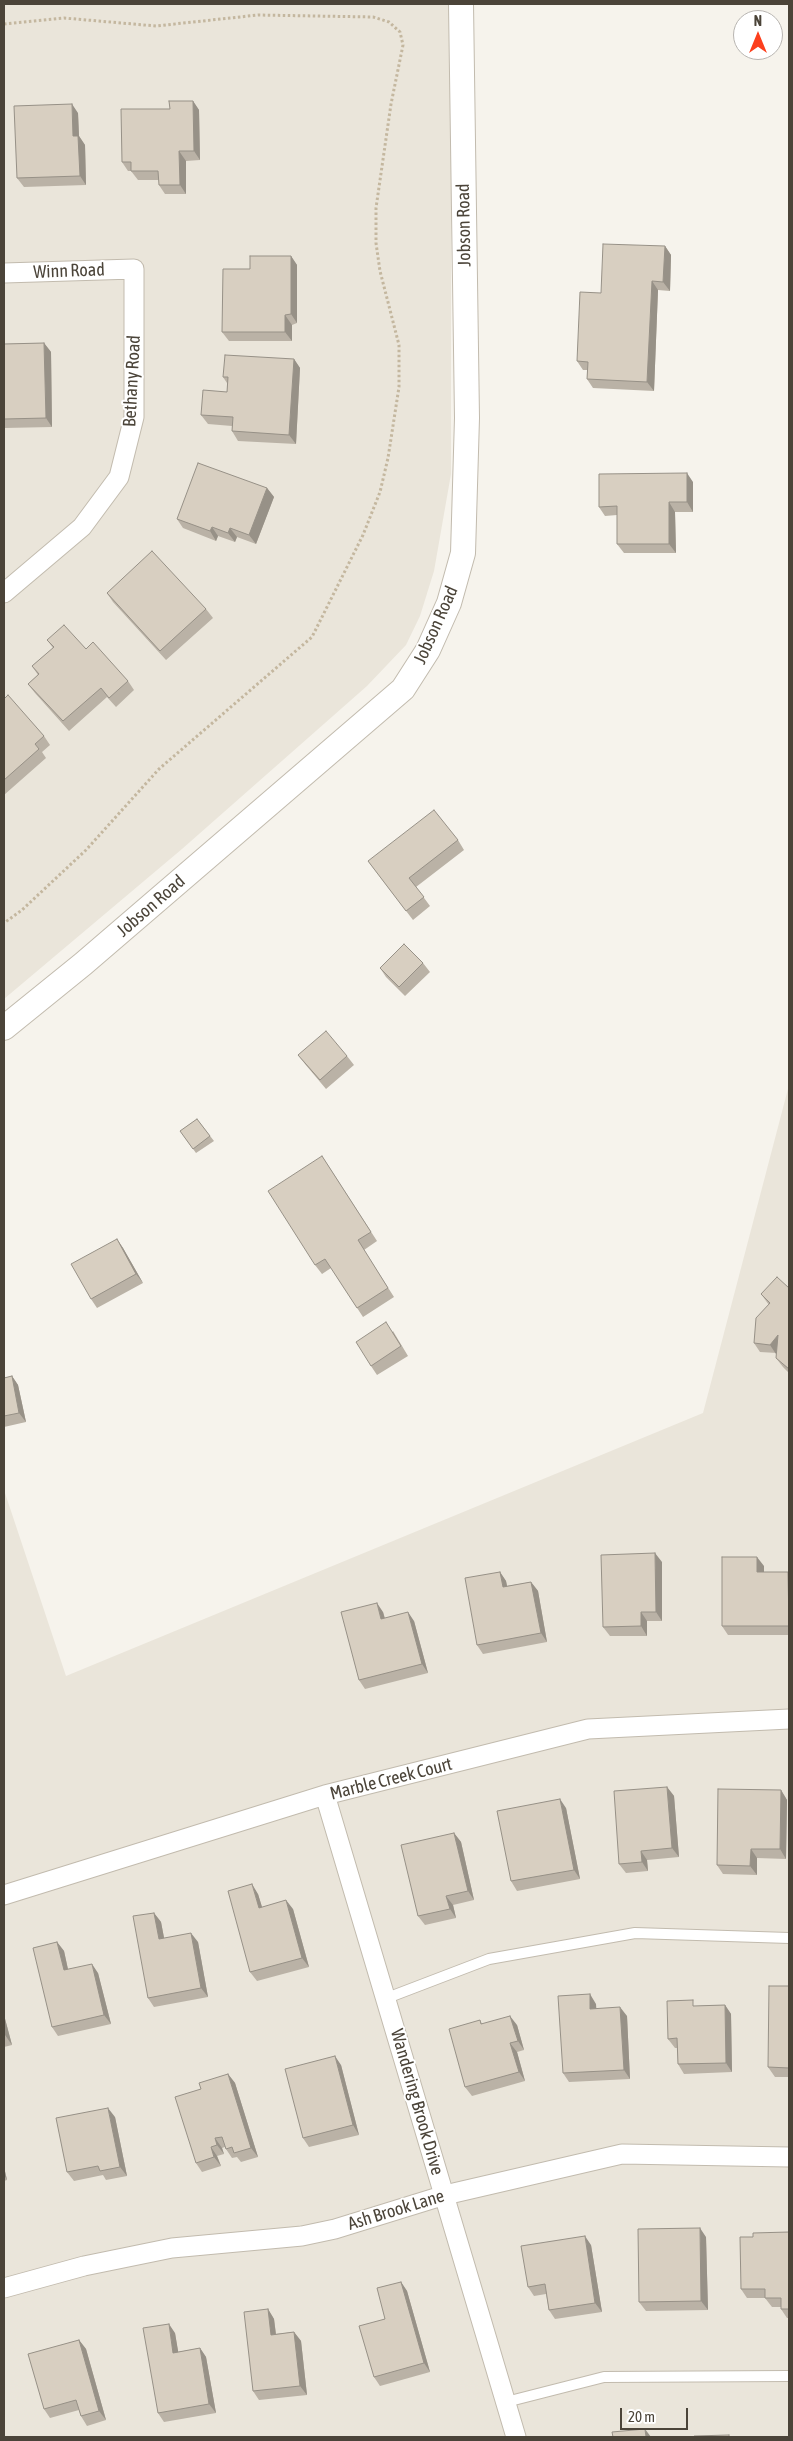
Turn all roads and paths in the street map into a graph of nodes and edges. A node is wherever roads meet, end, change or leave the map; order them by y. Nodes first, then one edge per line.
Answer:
1 (461, 4) edge
2 (4, 24) edge
3 (134, 269) joint
4 (4, 273) edge
5 (4, 593) edge
6 (4, 923) edge
7 (4, 1028) edge
8 (789, 1718) edge
9 (325, 1796) junction
10 (4, 1895) edge
11 (789, 1938) edge
12 (387, 1998) junction
13 (789, 2157) edge
14 (445, 2195) junction
15 (4, 2288) edge
16 (789, 2376) edge
17 (506, 2402) junction
18 (516, 2437) edge

1 - 7 street, Jobson Road
2 - 6 path
3 - 4 street, Winn Road
3 - 5 street, Bethany Road
8 - 9 street, Marble Creek Court
9 - 10 street, Marble Creek Court
9 - 12 street, Wandering Brook Drive
11 - 12 lane
12 - 14 street, Wandering Brook Drive
13 - 14 street, Ash Brook Lane
14 - 15 street, Ash Brook Lane
14 - 17 street, Wandering Brook Drive
16 - 17 lane
17 - 18 street, Wandering Brook Drive

